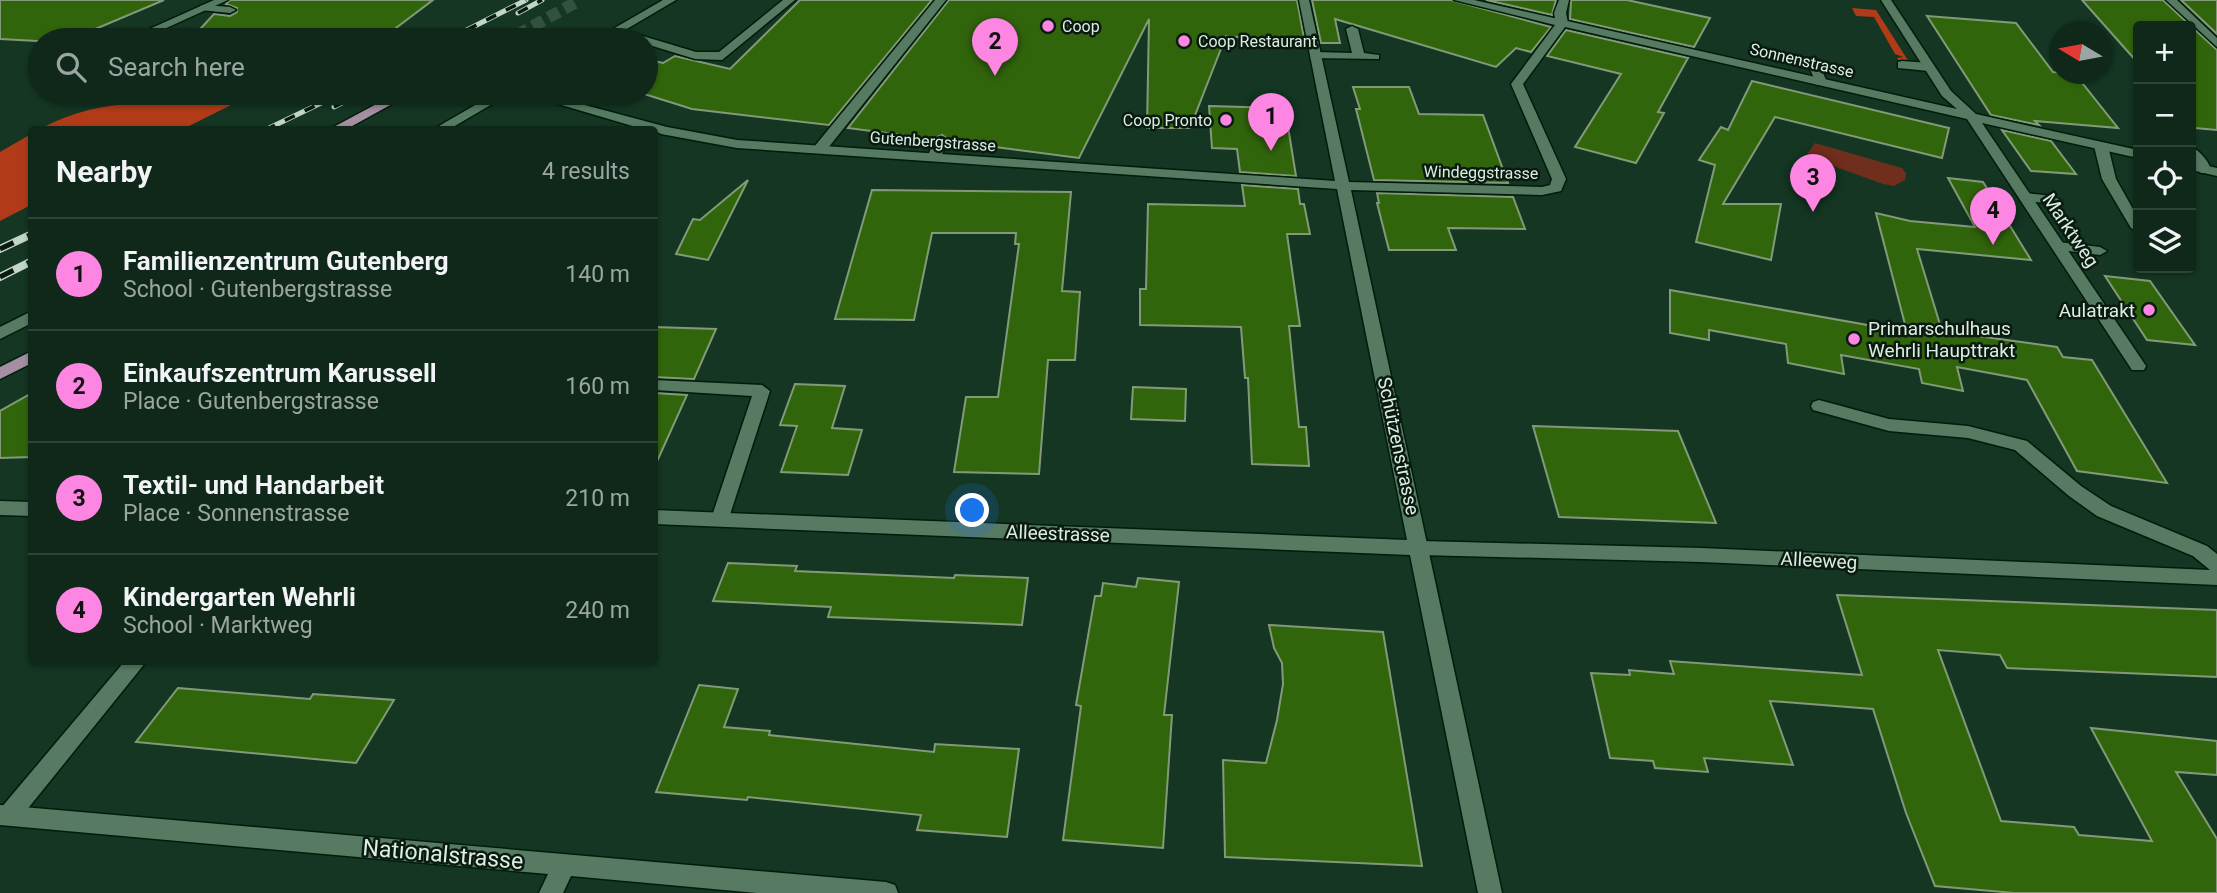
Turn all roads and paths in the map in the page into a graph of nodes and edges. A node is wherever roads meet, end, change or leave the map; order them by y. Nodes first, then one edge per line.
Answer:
1 (671, 0) edge
2 (790, 0) edge
3 (941, 0) edge
4 (1304, 0) edge
5 (1459, 0) edge
6 (1564, 0) edge
7 (1886, 0) edge
8 (2171, 0) edge
9 (226, 5) edge
10 (1562, 23) junction
11 (158, 28) edge
12 (621, 28) edge
13 (1352, 29) dead end
14 (658, 44) edge
15 (2217, 44) edge
16 (1316, 56) junction
17 (1359, 57) junction
18 (1375, 57) dead end
19 (1902, 65) dead end
20 (1815, 67) dead end
21 (1929, 67) junction
22 (1821, 82) junction
23 (383, 105) edge
24 (483, 105) edge
25 (571, 105) edge
26 (1971, 115) junction
27 (342, 126) edge
28 (445, 126) edge
29 (648, 126) edge
30 (658, 129) edge
31 (941, 141) dead end
32 (2101, 146) junction
33 (819, 150) junction
34 (2133, 153) edge
35 (2196, 156) edge
36 (934, 158) junction
37 (2212, 171) edge
38 (1343, 186) junction
39 (2026, 197) junction
40 (2053, 200) dead end
41 (2133, 221) edge
42 (2058, 246) junction
43 (2100, 251) dead end
44 (28, 318) edge
45 (0, 334) edge
46 (28, 358) edge
47 (2138, 366) dead end
48 (0, 374) edge
49 (658, 385) edge
50 (1819, 406) dead end
51 (0, 508) edge
52 (28, 509) edge
53 (658, 517) edge
54 (720, 519) junction
55 (1420, 548) junction
56 (2217, 565) edge
57 (2217, 578) edge
58 (133, 665) edge
59 (5, 815) edge
60 (564, 865) junction
61 (551, 893) edge
62 (886, 893) edge
63 (1490, 893) edge

1 - 12 street
2 - 14 street
3 - 33 street
4 - 16 street, Schützenstrasse
5 - 10 street, Sonnenstrasse
6 - 10 street
7 - 21 street
8 - 15 street
9 - 11 street
10 - 22 street, Sonnenstrasse
10 - 38 street, Windeggstrasse
13 - 17 street
16 - 17 street
16 - 38 street, Schützenstrasse
17 - 18 street
19 - 21 street
20 - 22 street
21 - 26 street
22 - 26 street, Sonnenstrasse
23 - 27 main road
24 - 28 street
25 - 29 street, Gutenbergstrasse
26 - 32 street, Sonnenstrasse
26 - 39 street, Marktweg
30 - 33 street, Gutenbergstrasse
31 - 36 street
32 - 34 street, Sonnenstrasse
32 - 41 street
33 - 36 street, Gutenbergstrasse
35 - 37 street
36 - 38 street, Gutenbergstrasse
38 - 55 street, Schützenstrasse
39 - 40 street
39 - 42 street, Marktweg
42 - 43 street
42 - 47 street, Marktweg
44 - 45 street
46 - 48 main road
49 - 54 street
50 - 56 street
51 - 52 street
53 - 54 street, Alleestrasse
54 - 55 street, Alleestrasse
55 - 57 street, Alleeweg
55 - 63 street, Schützenstrasse
58 - 59 street
59 - 60 street, Nationalstrasse
60 - 61 street
60 - 62 street, Nationalstrasse

